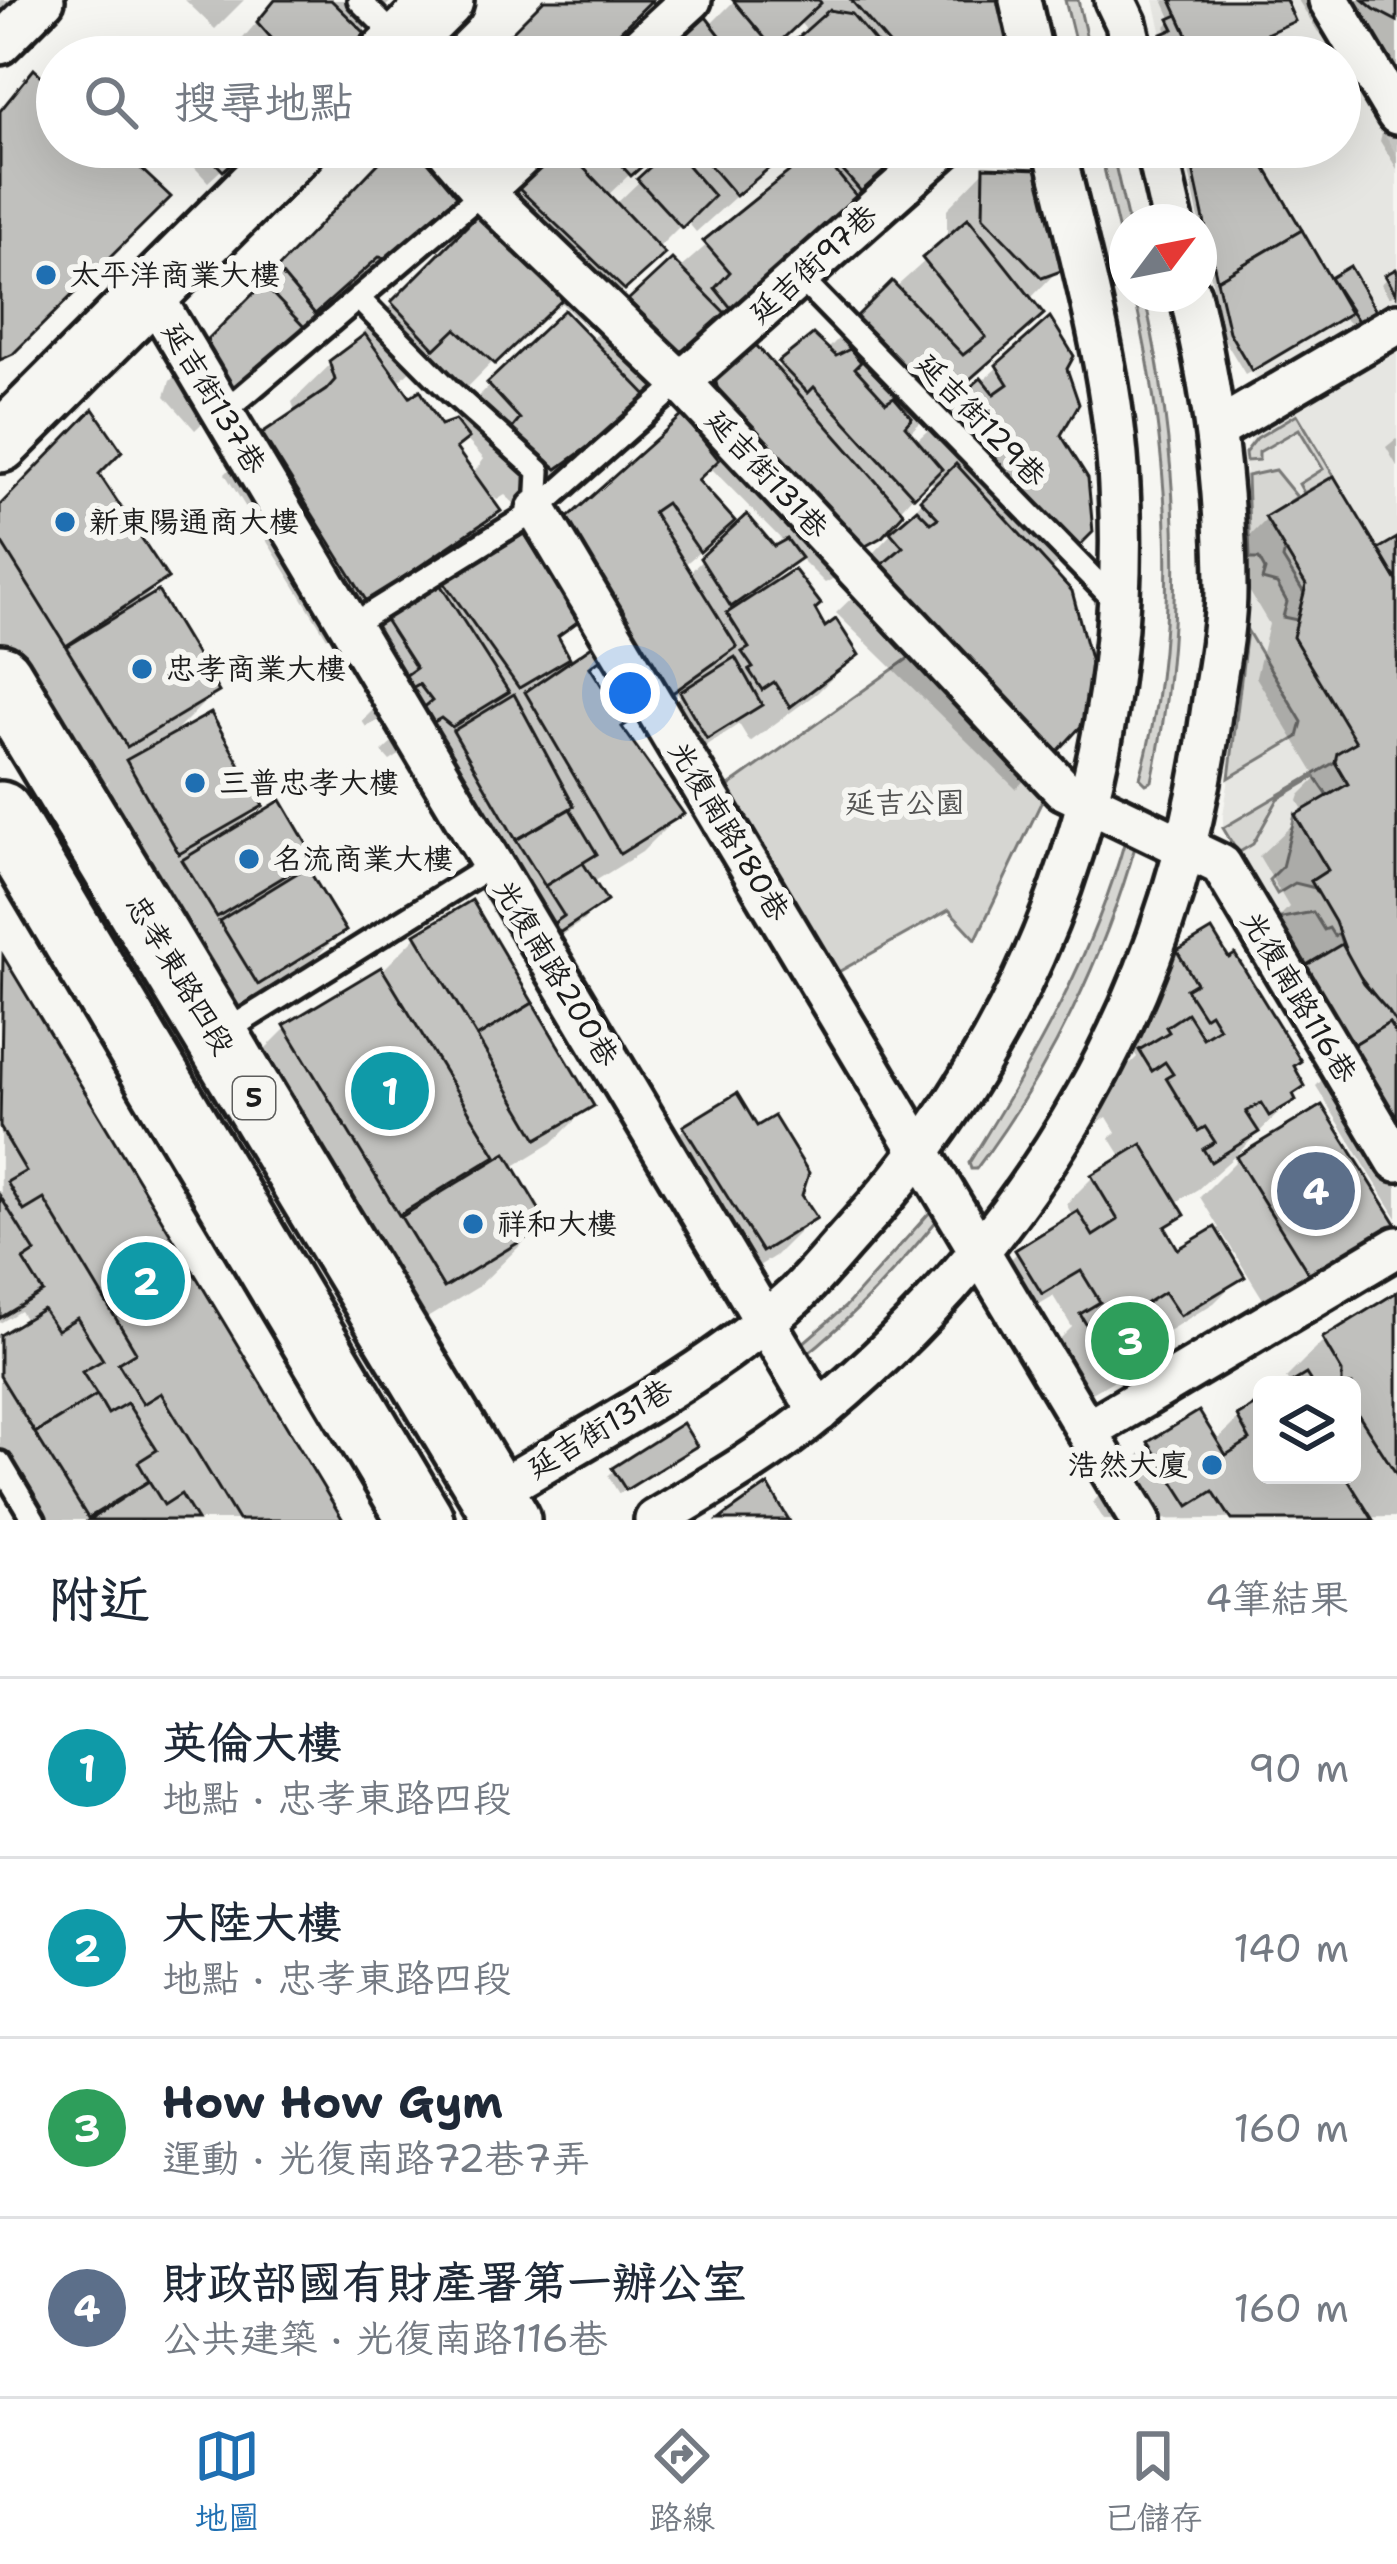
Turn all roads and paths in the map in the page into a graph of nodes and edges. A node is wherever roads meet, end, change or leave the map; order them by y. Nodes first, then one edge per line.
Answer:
1 (44, 0) edge
2 (359, 0) edge
3 (444, 0) edge
4 (691, 0) edge
5 (1020, 0) edge
6 (1115, 0) edge
7 (1329, 0) edge
8 (384, 36) edge
9 (408, 36) edge
10 (652, 36) edge
11 (1029, 36) edge
12 (1129, 36) edge
13 (1350, 36) edge
14 (0, 42) edge
15 (1361, 54) edge
16 (1397, 114) edge
17 (275, 168) edge
18 (463, 168) edge
19 (509, 168) edge
20 (922, 168) edge
21 (1059, 168) edge
22 (1161, 168) edge
23 (483, 192) junction
24 (1169, 204) edge
25 (800, 277) junction
26 (151, 292) junction
27 (358, 298) junction
28 (1193, 312) edge
29 (1397, 324) edge
30 (681, 382) junction
31 (223, 413) junction
32 (1216, 430) junction
33 (0, 443) edge
34 (537, 510) junction
35 (1119, 605) junction
36 (350, 626) junction
37 (0, 677) edge
38 (1087, 801) junction
39 (0, 814) edge
40 (1187, 849) junction
41 (492, 865) junction
42 (217, 1037) junction
43 (921, 1152) junction
44 (1397, 1160) edge
45 (1397, 1246) edge
46 (980, 1252) junction
47 (764, 1319) junction
48 (819, 1412) junction
49 (1087, 1431) junction
50 (0, 1463) edge
51 (500, 1507) edge
52 (34, 1520) edge
53 (421, 1520) edge
54 (655, 1520) edge
55 (1140, 1520) edge

1 - 14 street
2 - 8 lane
3 - 9 street
4 - 10 street
5 - 11 street
6 - 12 street
7 - 13 street
15 - 16 street
17 - 26 street
18 - 23 street, 延吉街131巷
19 - 23 street
20 - 25 street, 延吉街97巷
21 - 35 street, 延吉街131巷
22 - 24 street
23 - 27 lane
23 - 30 street, 延吉街131巷
25 - 30 street, 延吉街97巷
25 - 35 lane, 延吉街129巷
26 - 31 street, 延吉街137巷
26 - 33 street
27 - 31 lane
27 - 34 lane
28 - 32 street
29 - 32 street
30 - 34 lane
30 - 38 street, 延吉街131巷
31 - 36 street, 延吉街137巷
32 - 40 street
34 - 36 lane
34 - 43 street, 光復南路180巷
35 - 38 street, 延吉街131巷
36 - 41 street, 光復南路200巷
37 - 42 main road, 忠孝東路四段 / 5
38 - 40 street, 延吉街131巷
38 - 43 street, 延吉街131巷
39 - 53 main road, 5
40 - 44 street, 光復南路116巷
40 - 46 street
41 - 42 lane
41 - 47 street, 光復南路200巷
42 - 51 main road, 忠孝東路四段 / 5
43 - 46 street
43 - 47 street, 延吉街131巷
45 - 49 street
46 - 48 street
46 - 49 street
47 - 48 street
47 - 51 street, 延吉街131巷
48 - 54 street
49 - 55 street
50 - 52 lane

